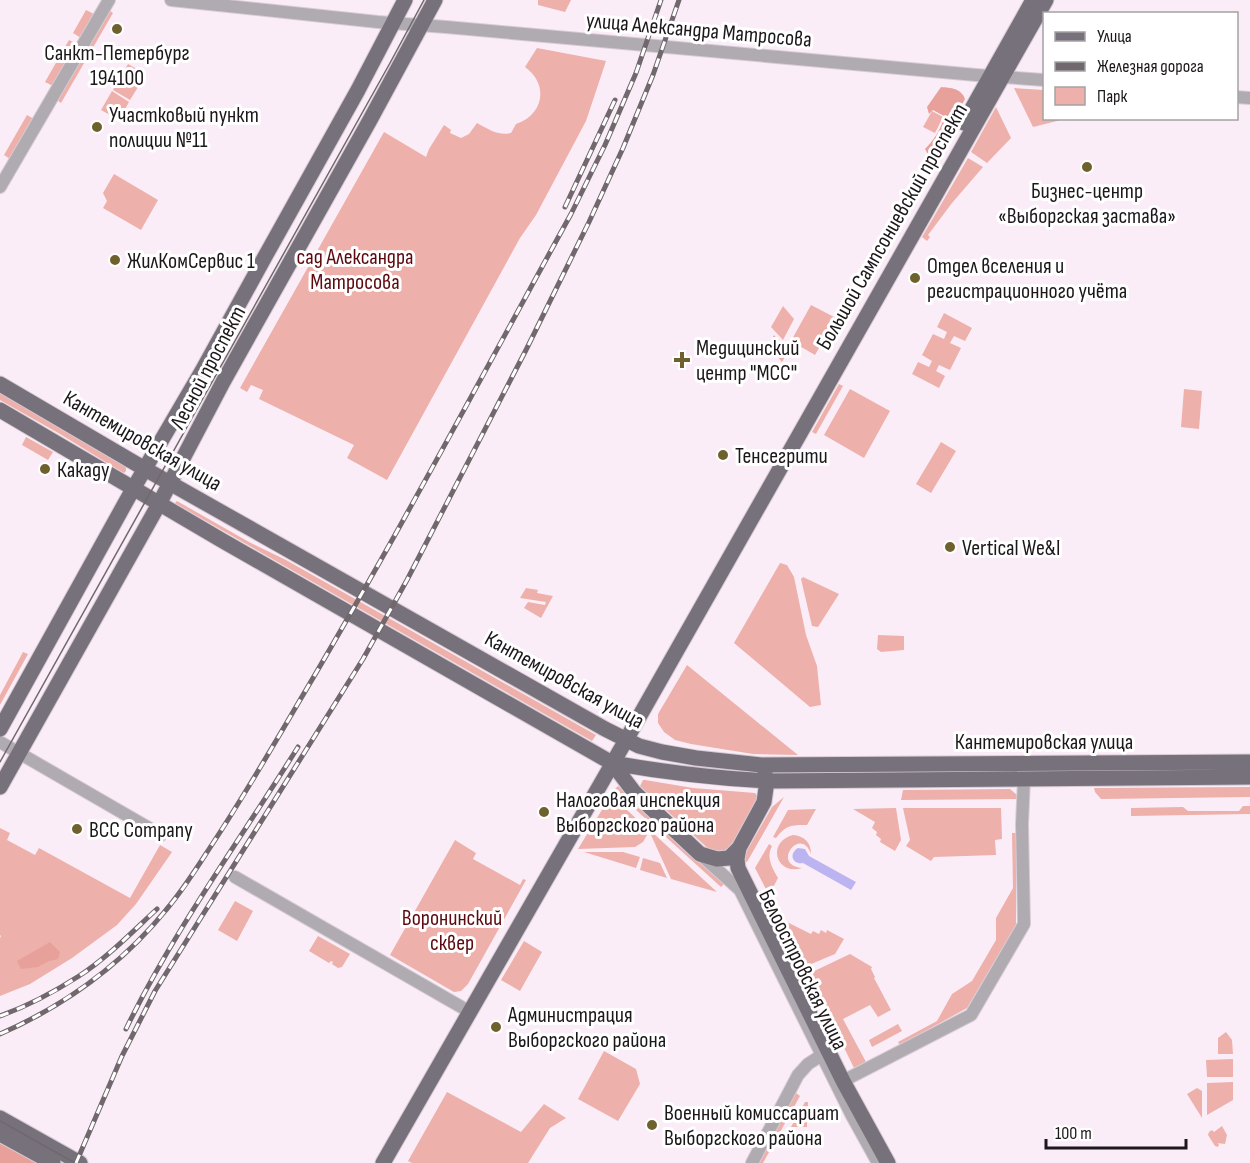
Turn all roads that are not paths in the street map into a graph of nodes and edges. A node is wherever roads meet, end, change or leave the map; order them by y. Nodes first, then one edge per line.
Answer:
1 (109, 0) edge
2 (171, 0) edge
3 (405, 0) edge
4 (435, 0) edge
5 (1033, 0) edge
6 (1046, 0) edge
7 (393, 23) junction
8 (422, 25) junction
9 (996, 76) junction
10 (1043, 80) edge
11 (0, 187) edge
12 (0, 384) edge
13 (0, 410) edge
14 (145, 468) junction
15 (170, 483) junction
16 (133, 489) junction
17 (159, 504) junction
18 (0, 729) edge
19 (623, 738) junction
20 (0, 742) edge
21 (19, 753) junction
22 (609, 762) junction
23 (1250, 762) edge
24 (760, 765) junction
25 (1250, 777) edge
26 (1024, 779) junction
27 (767, 781) junction
28 (0, 787) edge
29 (161, 835) dead end
30 (739, 848) junction
31 (700, 854) junction
32 (235, 877) dead end
33 (468, 1011) junction
34 (825, 1053) junction
35 (843, 1081) junction
36 (0, 1118) edge
37 (0, 1134) edge
38 (53, 1163) edge
39 (80, 1163) edge
40 (376, 1163) edge
41 (383, 1163) edge
42 (752, 1163) edge
43 (878, 1163) edge
44 (888, 1163) edge

1 - 11 street
2 - 7 street, улица Александра Матросова
3 - 7 main road, Лесной проспект
4 - 8 main road, Лесной проспект
5 - 9 main road, Большой Сампсониевский проспект
6 - 9 main road, Большой Сампсониевский проспект
7 - 8 street, улица Александра Матросова
7 - 14 main road, Лесной проспект
8 - 9 street, улица Александра Матросова
8 - 15 main road, Лесной проспект
9 - 10 street, улица Александра Матросова
9 - 19 main road, Большой Сампсониевский проспект
12 - 14 main road, Кантемировская улица
13 - 16 main road, Кантемировская улица
14 - 15 main road, Кантемировская улица
14 - 16 main road, Лесной проспект
15 - 17 main road, Лесной проспект
15 - 19 main road, Кантемировская улица
16 - 17 main road, Кантемировская улица
16 - 18 main road, Лесной проспект
17 - 21 main road, Лесной проспект
17 - 22 main road, Кантемировская улица
19 - 22 main road, Большой Сампсониевский проспект
19 - 24 main road, Кантемировская улица
20 - 21 street
21 - 28 main road, Лесной проспект
21 - 29 street
22 - 27 main road, Кантемировская улица
22 - 31 main road, Белоостровская улица
22 - 33 main road, Большой Сампсониевский проспект
23 - 24 main road, Кантемировская улица
24 - 27 main road
25 - 26 main road, Кантемировская улица
26 - 27 main road, Кантемировская улица
26 - 35 street
27 - 30 main road
30 - 31 main road
30 - 34 main road, Белоостровская улица
31 - 34 street, Белоостровская улица
32 - 33 street
33 - 40 main road, Большой Сампсониевский проспект
33 - 41 main road, Большой Сампсониевский проспект
34 - 35 main road, Белоостровская улица
34 - 42 street
34 - 43 street, Белоостровская улица
35 - 44 main road, Белоостровская улица
36 - 39 main road
37 - 38 main road

